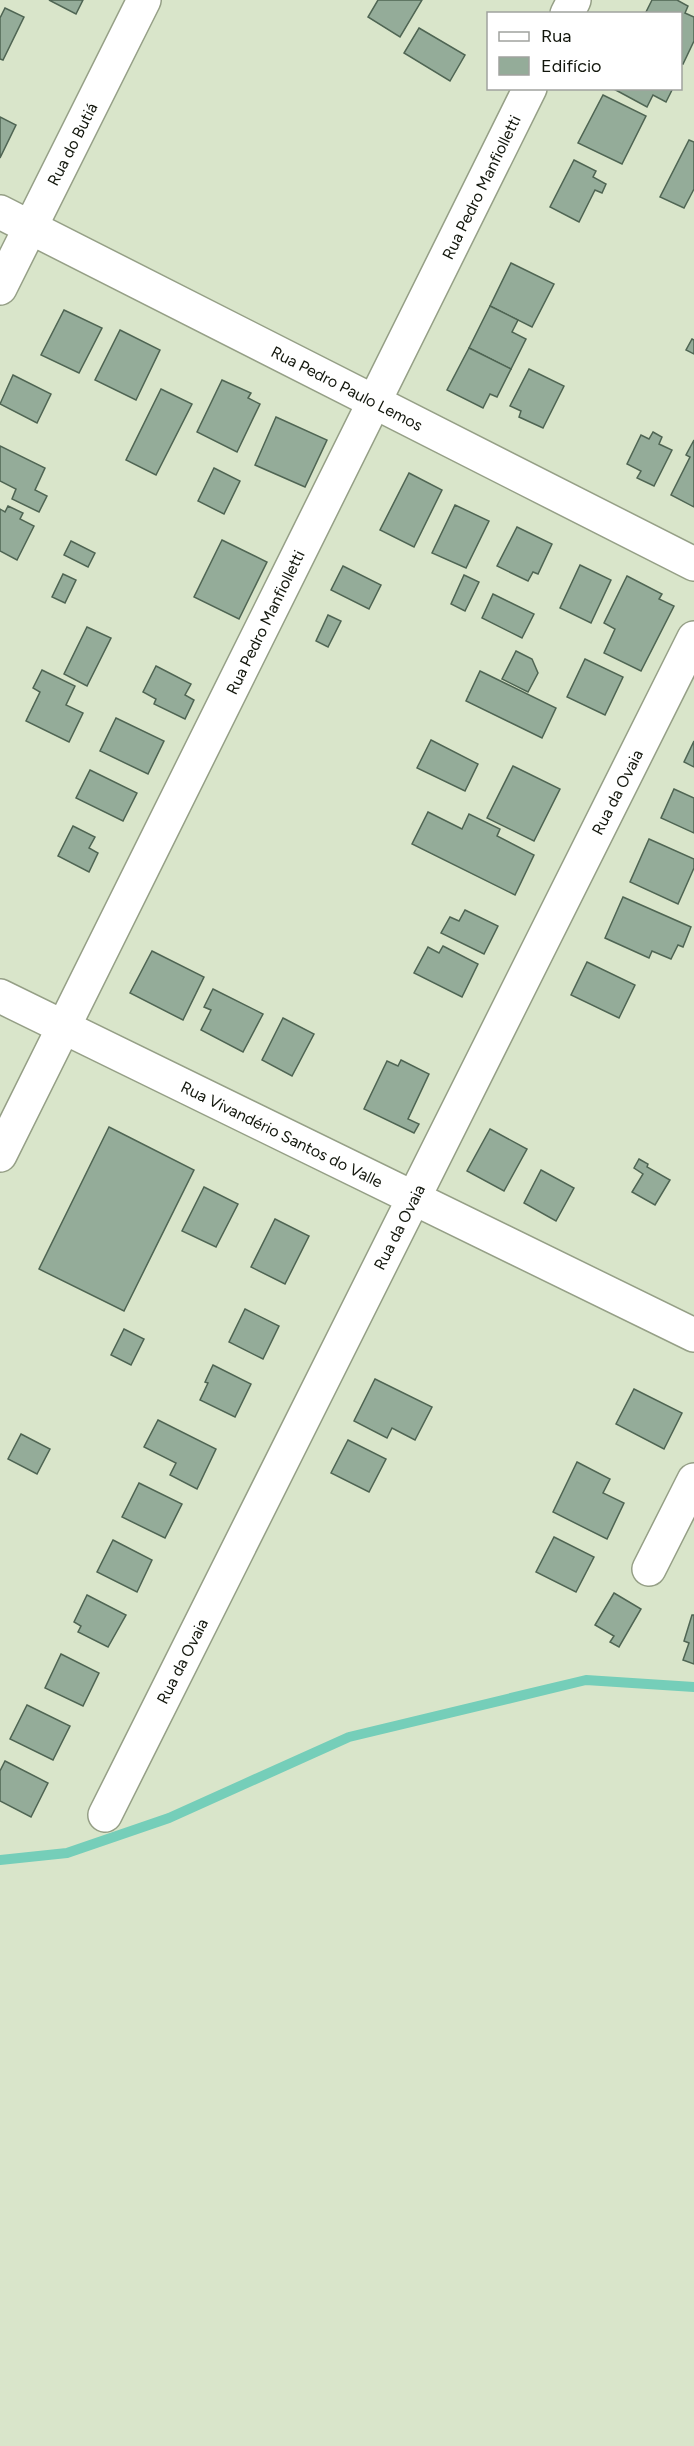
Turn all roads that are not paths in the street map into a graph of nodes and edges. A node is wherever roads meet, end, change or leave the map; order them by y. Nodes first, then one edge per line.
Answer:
1 (144, 0) edge
2 (529, 90) edge
3 (0, 213) edge
4 (30, 228) junction
5 (0, 288) edge
6 (374, 402) junction
7 (694, 564) edge
8 (694, 639) edge
9 (0, 996) edge
10 (64, 1027) junction
11 (0, 1155) edge
12 (414, 1198) junction
13 (694, 1335) edge
14 (694, 1480) edge
15 (650, 1569) dead end
16 (105, 1815) dead end

1 - 4 street, Rua do Butiá
2 - 6 street, Rua Pedro Manfiolletti
3 - 4 street, Rua Pedro Paulo Lemos
4 - 5 street, Rua do Butiá
4 - 6 street, Rua Pedro Paulo Lemos
6 - 7 street, Rua Pedro Paulo Lemos
6 - 10 street, Rua Pedro Manfiolletti
8 - 12 street, Rua da Ovaia
9 - 10 street, Rua Vivandério Santos do Valle
10 - 11 street, Rua Pedro Manfiolletti
10 - 12 street, Rua Vivandério Santos do Valle
12 - 13 street, Rua Vivandério Santos do Valle
12 - 16 street, Rua da Ovaia
14 - 15 street

